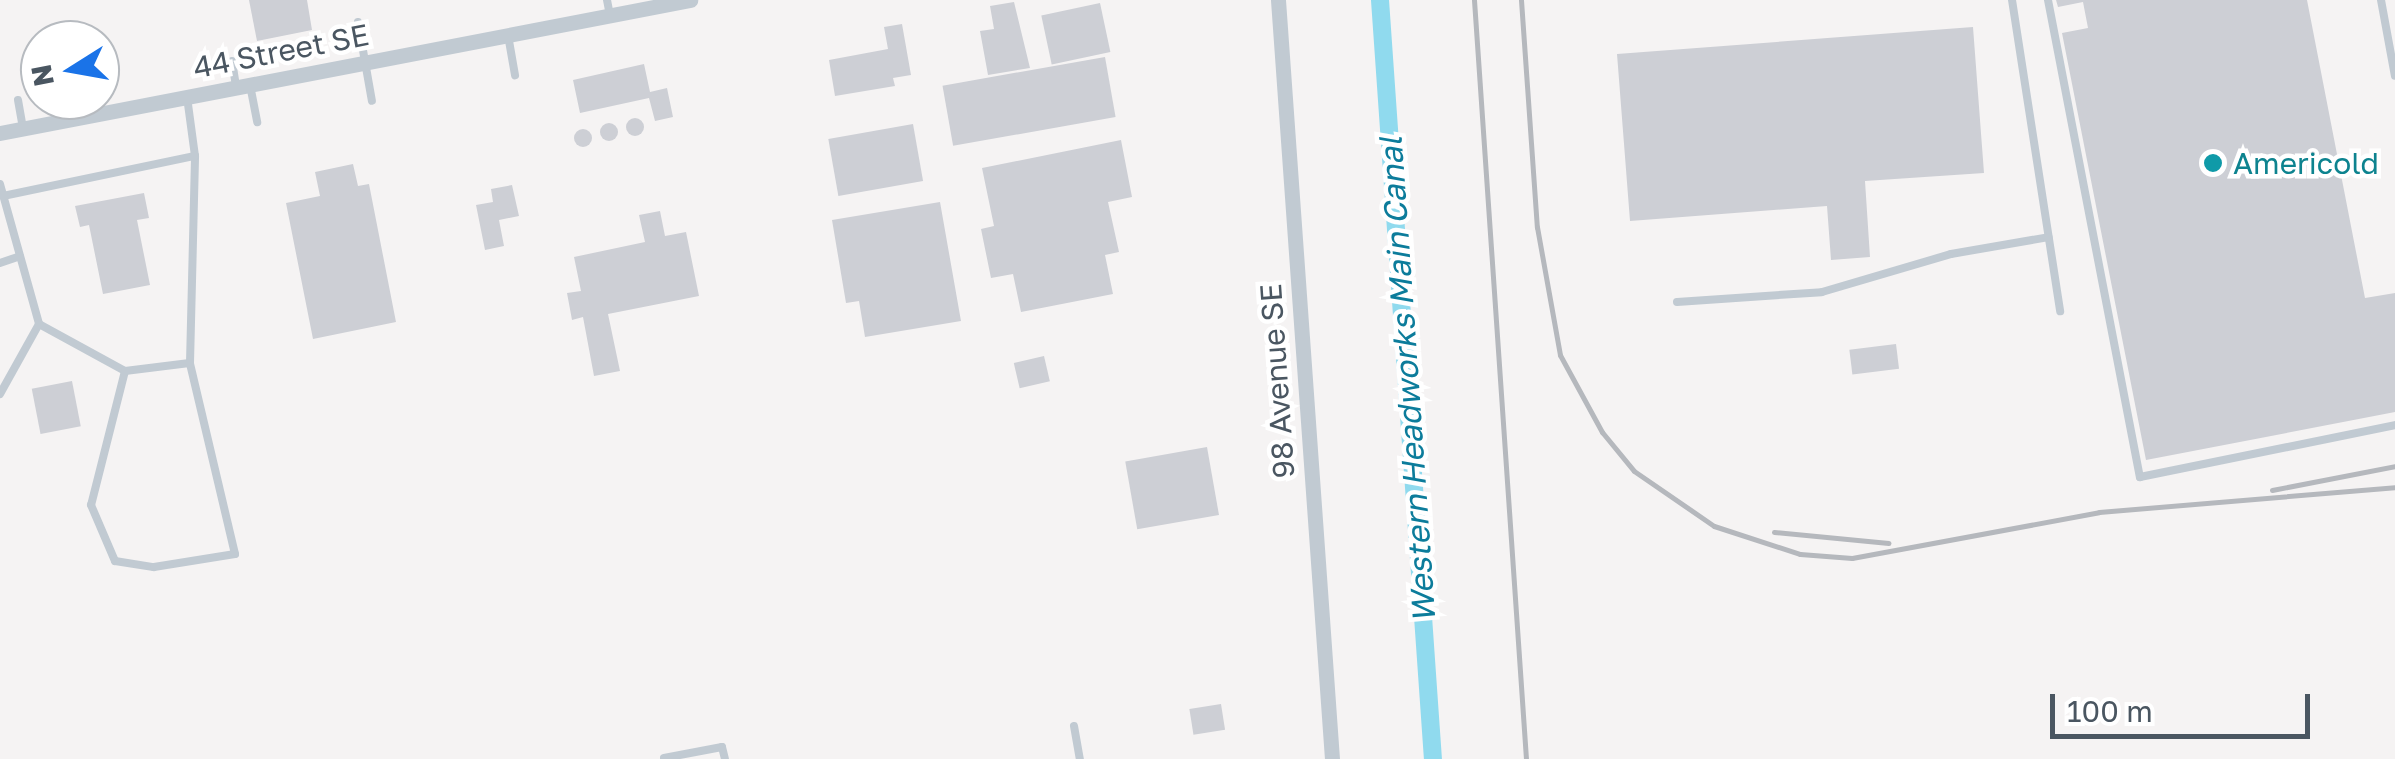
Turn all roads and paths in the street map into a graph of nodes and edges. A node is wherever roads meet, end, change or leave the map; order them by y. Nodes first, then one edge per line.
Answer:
1 (1278, 0) edge
2 (2012, 0) edge
3 (2048, 0) edge
4 (2381, 0) edge
5 (682, 1) edge
6 (609, 8) edge
7 (358, 22) dead end
8 (508, 35) junction
9 (232, 60) dead end
10 (365, 62) junction
11 (515, 75) dead end
12 (2395, 76) edge
13 (243, 86) junction
14 (187, 97) junction
15 (18, 100) dead end
16 (372, 102) dead end
17 (256, 122) dead end
18 (23, 128) junction
19 (0, 133) edge
20 (195, 156) junction
21 (0, 184) edge
22 (4, 196) junction
23 (2049, 238) junction
24 (20, 256) junction
25 (0, 263) edge
26 (1677, 302) dead end
27 (2060, 311) dead end
28 (39, 324) junction
29 (190, 363) junction
30 (124, 371) junction
31 (0, 394) edge
32 (2395, 425) edge
33 (1074, 726) dead end
34 (664, 758) edge
35 (725, 759) edge
36 (1080, 759) edge
37 (1332, 759) edge

1 - 37 street, 98 Avenue SE
2 - 23 lane
3 - 32 lane
4 - 12 lane
5 - 6 street, 44 Street SE
6 - 8 street, 44 Street SE
7 - 10 lane
8 - 10 street, 44 Street SE
8 - 11 lane
9 - 13 lane
10 - 13 street, 44 Street SE
10 - 16 lane
13 - 14 street, 44 Street SE
13 - 17 lane
14 - 18 street, 44 Street SE
14 - 20 lane
15 - 18 lane
18 - 19 street, 44 Street SE
20 - 22 lane
20 - 29 lane
21 - 22 lane
22 - 24 lane
23 - 26 lane
23 - 27 lane
24 - 25 lane
24 - 28 lane
28 - 30 lane
28 - 31 lane
29 - 30 lane
29 - 30 lane
33 - 36 lane
34 - 35 lane

